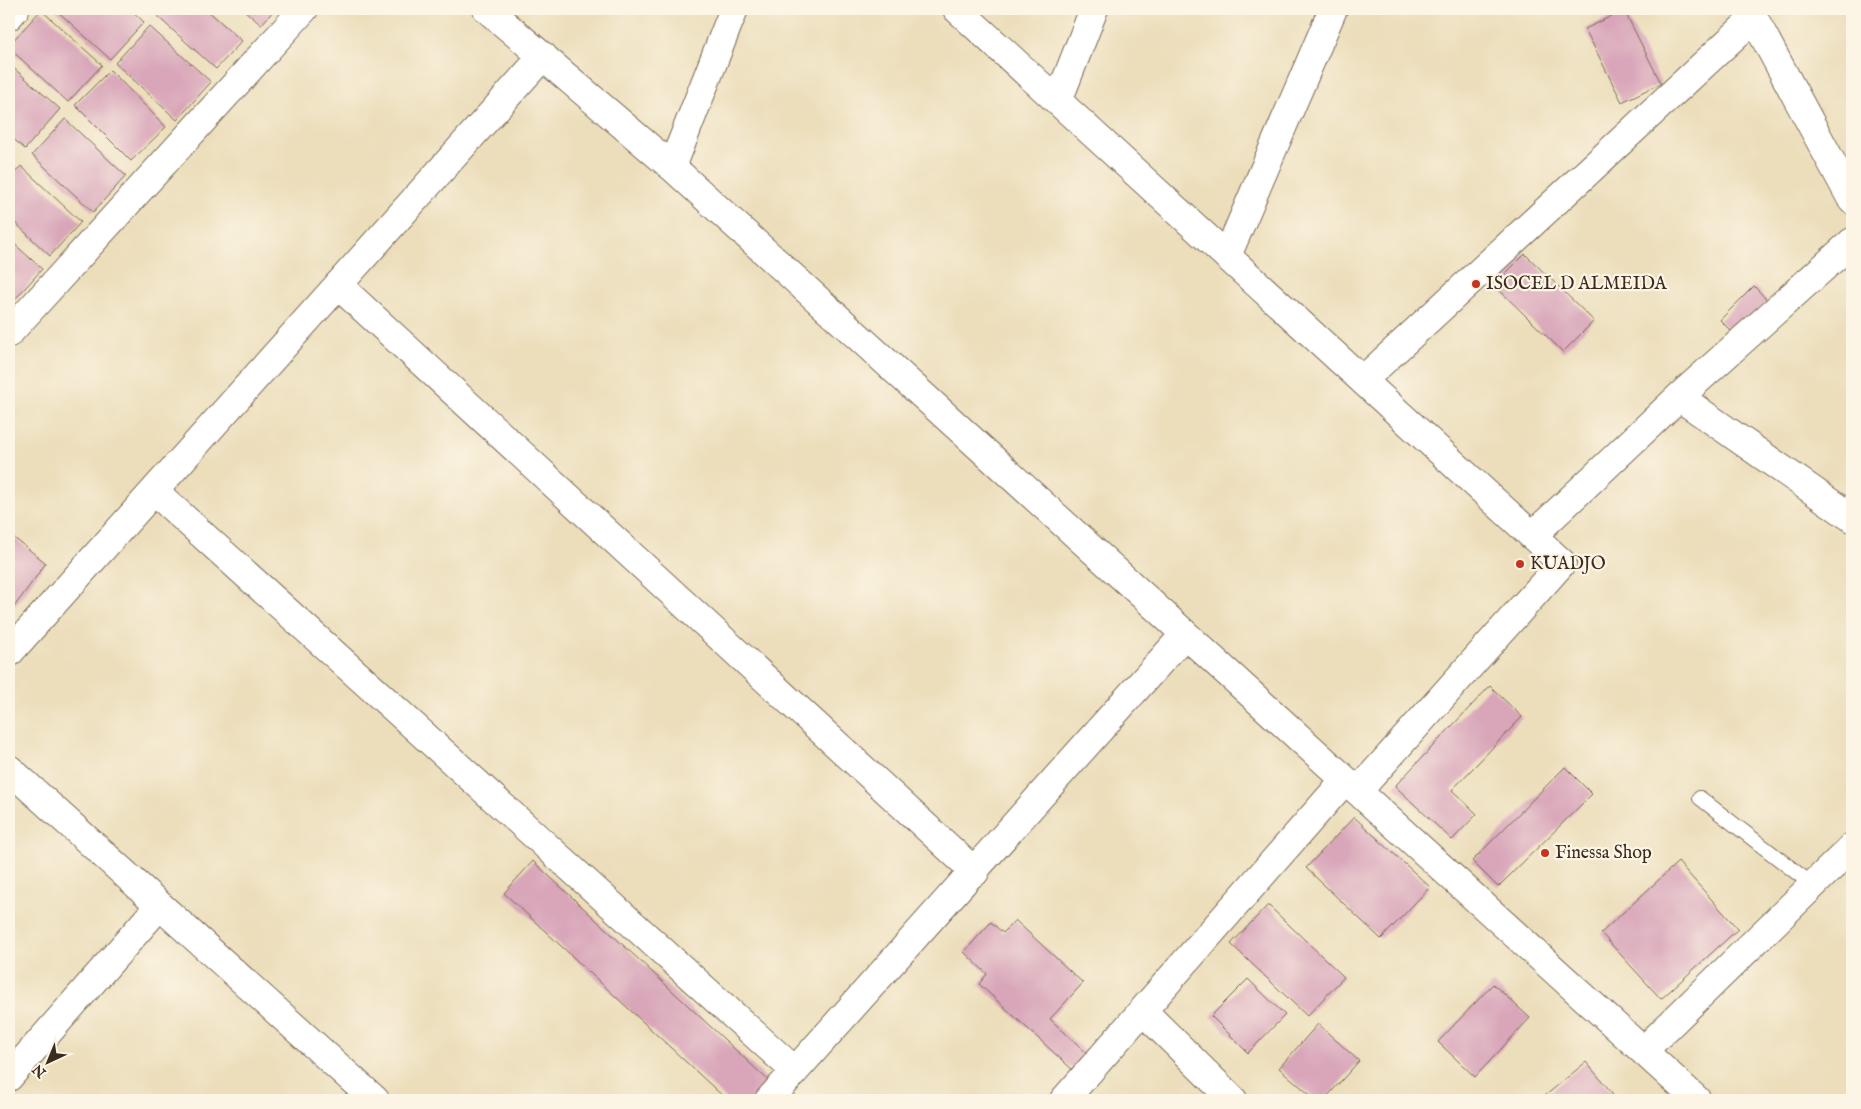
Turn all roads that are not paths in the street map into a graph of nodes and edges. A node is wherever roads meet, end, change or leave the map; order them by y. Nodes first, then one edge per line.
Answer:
1 (16, 9) edge
2 (304, 9) edge
3 (487, 9) edge
4 (734, 9) edge
5 (957, 9) edge
6 (1094, 9) edge
7 (1333, 9) edge
8 (1751, 14) edge
9 (9, 16) edge
10 (543, 56) junction
11 (1058, 101) junction
12 (672, 167) junction
13 (1852, 200) edge
14 (1852, 242) edge
15 (1227, 256) junction
16 (338, 285) junction
17 (9, 332) edge
18 (1363, 380) junction
19 (1679, 397) junction
20 (154, 490) junction
21 (1852, 518) edge
22 (1532, 536) junction
23 (1185, 634) junction
24 (9, 653) edge
25 (9, 770) edge
26 (1352, 786) junction
27 (1700, 798) dead end
28 (1852, 847) edge
29 (975, 872) junction
30 (1814, 886) junction
31 (159, 906) junction
32 (1143, 1011) junction
33 (1643, 1050) junction
34 (795, 1071) junction
35 (9, 1077) edge
36 (375, 1100) edge
37 (769, 1100) edge
38 (1064, 1100) edge
39 (1233, 1100) edge
40 (1697, 1100) edge

1 - 9 street
2 - 17 street
3 - 10 street
4 - 12 street
5 - 11 street
6 - 11 street
7 - 15 street
8 - 13 street
8 - 18 street
10 - 12 street
10 - 16 street
11 - 15 street
12 - 23 street
14 - 19 street
15 - 18 street
16 - 20 street
16 - 29 street
18 - 22 street
19 - 21 street
19 - 22 street
20 - 24 street
20 - 34 street
22 - 26 street
23 - 26 street
23 - 29 street
25 - 31 street
26 - 32 street
26 - 33 street
27 - 30 lane
28 - 30 street
29 - 34 street
30 - 33 street
31 - 35 street
31 - 36 street
32 - 38 street
32 - 39 street
33 - 40 street
34 - 37 street

